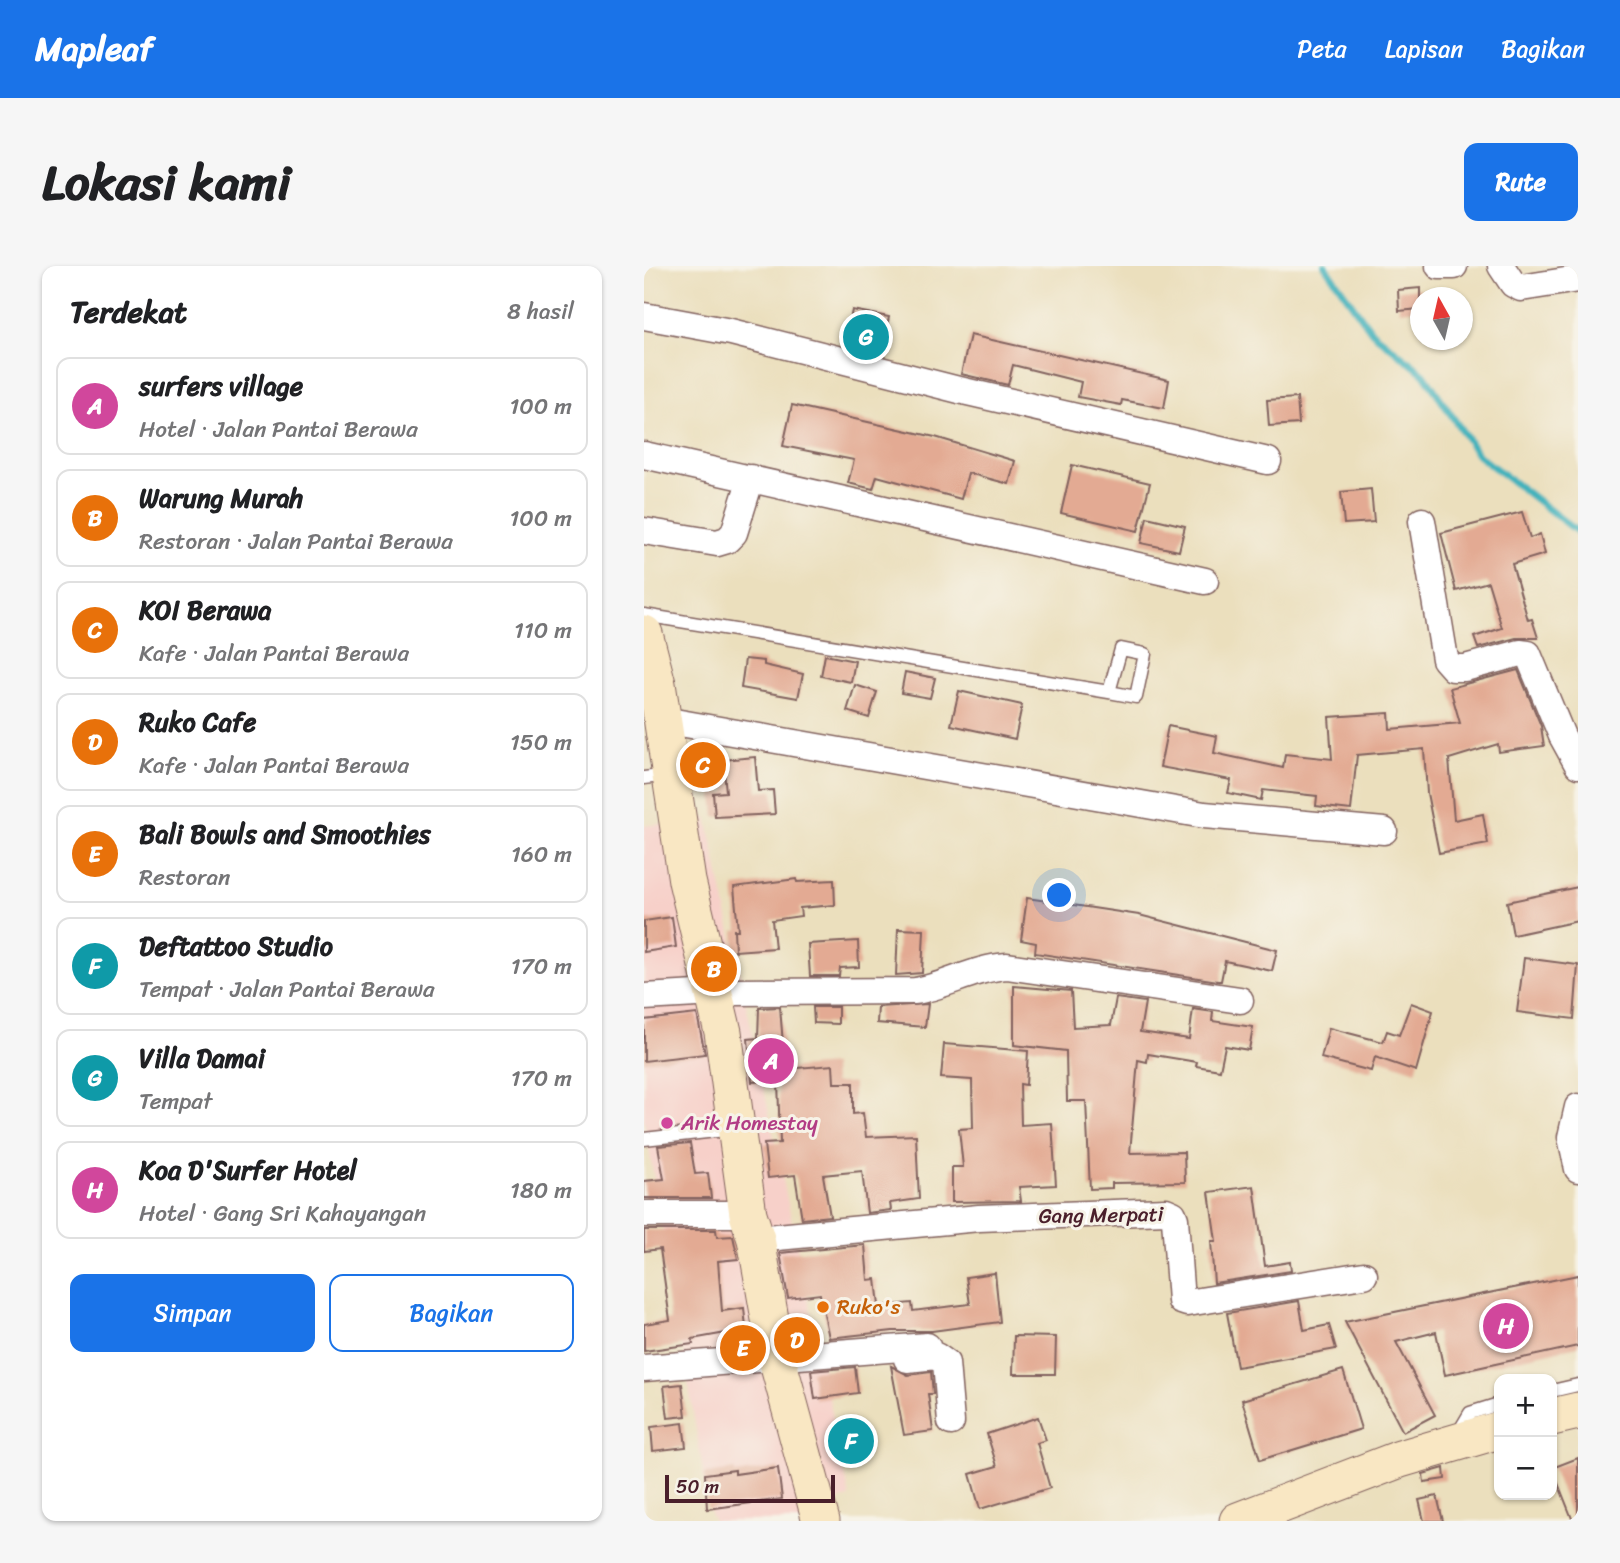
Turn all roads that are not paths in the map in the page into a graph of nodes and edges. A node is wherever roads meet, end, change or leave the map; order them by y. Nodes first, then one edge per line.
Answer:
1 (1439, 266) edge
2 (1454, 266) edge
3 (1501, 266) edge
4 (1578, 279) edge
5 (644, 316) edge
6 (644, 455) edge
7 (1268, 461) dead end
8 (751, 478) junction
9 (1422, 521) dead end
10 (644, 531) edge
11 (1205, 582) dead end
12 (644, 615) edge
13 (644, 634) edge
14 (651, 684) edge
15 (1109, 692) dead end
16 (663, 720) junction
17 (1578, 765) edge
18 (658, 776) edge
19 (1384, 831) dead end
20 (714, 993) junction
21 (644, 997) edge
22 (1240, 1000) dead end
23 (1578, 1107) edge
24 (737, 1129) junction
25 (644, 1139) edge
26 (1578, 1169) edge
27 (644, 1214) edge
28 (752, 1227) junction
29 (1364, 1275) dead end
30 (927, 1346) dead end
31 (778, 1363) junction
32 (644, 1368) edge
33 (1578, 1385) edge
34 (1557, 1390) edge
35 (1494, 1406) edge
36 (1578, 1411) edge
37 (1557, 1417) edge
38 (951, 1422) dead end
39 (1494, 1431) edge
40 (1454, 1441) junction
41 (815, 1520) edge
42 (1238, 1521) edge

1 - 2 street
3 - 4 street
5 - 7 street
6 - 8 street
8 - 10 street
8 - 11 street
9 - 17 street
12 - 15 lane
13 - 14 street
14 - 16 street
16 - 18 street
16 - 19 street
18 - 20 street
20 - 21 street
20 - 22 street
20 - 24 street
23 - 26 street
24 - 25 lane
24 - 28 street
27 - 28 street
28 - 29 street, Gang Merpati
28 - 31 street
30 - 31 street
31 - 32 street
31 - 38 street
31 - 41 street
33 - 34 lane
35 - 40 lane
36 - 37 street
39 - 40 street
40 - 42 street

